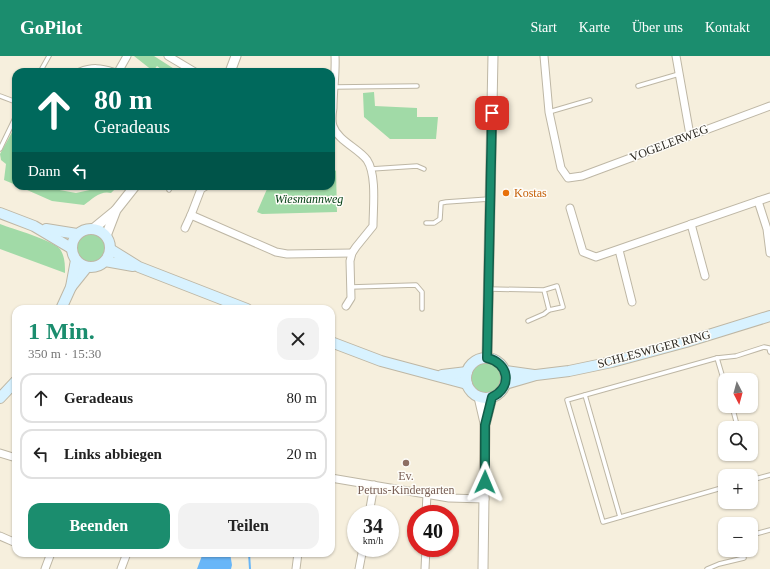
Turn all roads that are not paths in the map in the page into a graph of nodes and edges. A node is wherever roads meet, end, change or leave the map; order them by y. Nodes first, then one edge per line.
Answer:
1 (49, 56) edge
2 (127, 56) edge
3 (168, 56) edge
4 (236, 56) edge
5 (335, 56) edge
6 (493, 56) edge
7 (544, 56) edge
8 (676, 56) edge
9 (42, 68) edge
10 (120, 68) edge
11 (188, 68) edge
12 (232, 68) edge
13 (679, 74) junction
14 (335, 76) edge
15 (417, 86) dead end
16 (638, 86) dead end
17 (335, 87) edge
18 (0, 96) edge
19 (12, 100) edge
20 (590, 100) dead end
21 (770, 106) edge
22 (548, 112) junction
23 (12, 124) edge
24 (335, 130) edge
25 (690, 135) junction
26 (0, 149) edge
27 (371, 169) junction
28 (424, 169) dead end
29 (132, 190) edge
30 (199, 190) edge
31 (770, 197) edge
32 (490, 199) junction
33 (758, 201) junction
34 (570, 208) dead end
35 (116, 210) junction
36 (0, 213) edge
37 (191, 215) junction
38 (426, 223) dead end
39 (691, 224) junction
40 (34, 226) junction
41 (185, 228) dead end
42 (93, 229) junction
43 (77, 234) junction
44 (106, 236) junction
45 (71, 248) junction
46 (110, 249) junction
47 (619, 250) junction
48 (770, 253) edge
49 (352, 254) junction
50 (76, 260) junction
51 (105, 261) junction
52 (87, 267) junction
53 (139, 267) junction
54 (705, 276) dead end
55 (71, 287) junction
56 (351, 287) junction
57 (489, 289) junction
58 (544, 290) junction
59 (632, 302) dead end
60 (63, 305) edge
61 (237, 305) edge
62 (346, 306) dead end
63 (422, 309) dead end
64 (549, 310) junction
65 (770, 316) edge
66 (528, 321) dead end
67 (335, 344) edge
68 (770, 352) edge
69 (487, 358) junction
70 (716, 358) junction
71 (505, 371) junction
72 (467, 372) junction
73 (721, 373) edge
74 (434, 375) junction
75 (536, 375) junction
76 (467, 384) junction
77 (505, 384) junction
78 (12, 385) edge
79 (585, 395) junction
80 (480, 397) junction
81 (492, 397) junction
82 (0, 398) edge
83 (485, 425) junction
84 (0, 453) edge
85 (12, 457) edge
86 (770, 475) edge
87 (758, 478) edge
88 (335, 479) edge
89 (374, 485) junction
90 (718, 490) edge
91 (427, 494) junction
92 (484, 499) junction
93 (371, 505) edge
94 (426, 505) edge
95 (620, 517) junction
96 (770, 530) edge
97 (758, 533) edge
98 (0, 536) edge
99 (12, 541) edge
100 (47, 557) edge
101 (125, 557) edge
102 (298, 557) edge
103 (361, 557) edge
104 (426, 557) edge
105 (744, 557) edge
106 (45, 569) edge
107 (120, 569) edge
108 (296, 569) edge
109 (359, 569) edge
110 (425, 569) edge
111 (483, 569) edge
112 (707, 569) edge

1 - 9 lane
2 - 10 street
3 - 11 street
4 - 12 street
5 - 14 street
6 - 32 street
7 - 22 street
8 - 13 street
13 - 16 lane
13 - 25 street
15 - 17 lane
18 - 19 lane
20 - 22 lane
21 - 25 street, VOGELERWEG
22 - 25 street, VOGELERWEG
23 - 26 lane
24 - 27 street
27 - 28 lane
27 - 49 street
29 - 35 street
30 - 37 street
31 - 33 street
32 - 38 lane
32 - 57 street
33 - 39 street
33 - 48 street
34 - 47 street
35 - 42 street
35 - 44 street
36 - 40 main road
37 - 41 street
37 - 49 street
39 - 47 street
39 - 54 street
40 - 43 main road
40 - 45 main road
42 - 43 main road
42 - 44 main road
43 - 45 main road
44 - 46 main road
45 - 50 main road
46 - 51 main road
46 - 53 main road
47 - 59 street
49 - 56 street
50 - 52 main road
50 - 55 main road
51 - 52 main road
51 - 53 main road
52 - 55 main road
53 - 61 main road
55 - 60 main road
56 - 62 street
56 - 63 lane
57 - 58 lane
57 - 69 street
58 - 64 lane
58 - 64 lane
64 - 66 lane
65 - 75 main road, SCHLESWIGER RING
67 - 74 main road
68 - 70 lane
69 - 71 main road
69 - 72 main road
70 - 73 lane
70 - 79 lane
71 - 75 main road, SCHLESWIGER RING
71 - 77 main road
72 - 74 main road
72 - 76 main road
74 - 76 main road
75 - 77 main road, SCHLESWIGER RING
76 - 80 main road
77 - 81 main road
78 - 82 main road
79 - 95 lane
79 - 95 lane
80 - 81 main road
80 - 83 street
81 - 83 street
83 - 92 street
84 - 85 street
86 - 87 lane
88 - 89 street
89 - 91 street
89 - 93 street
90 - 95 lane
91 - 92 street
91 - 94 street
92 - 111 street
96 - 97 lane
98 - 99 street
100 - 106 street
101 - 107 street
102 - 108 street
103 - 109 street
104 - 110 street
105 - 112 lane

